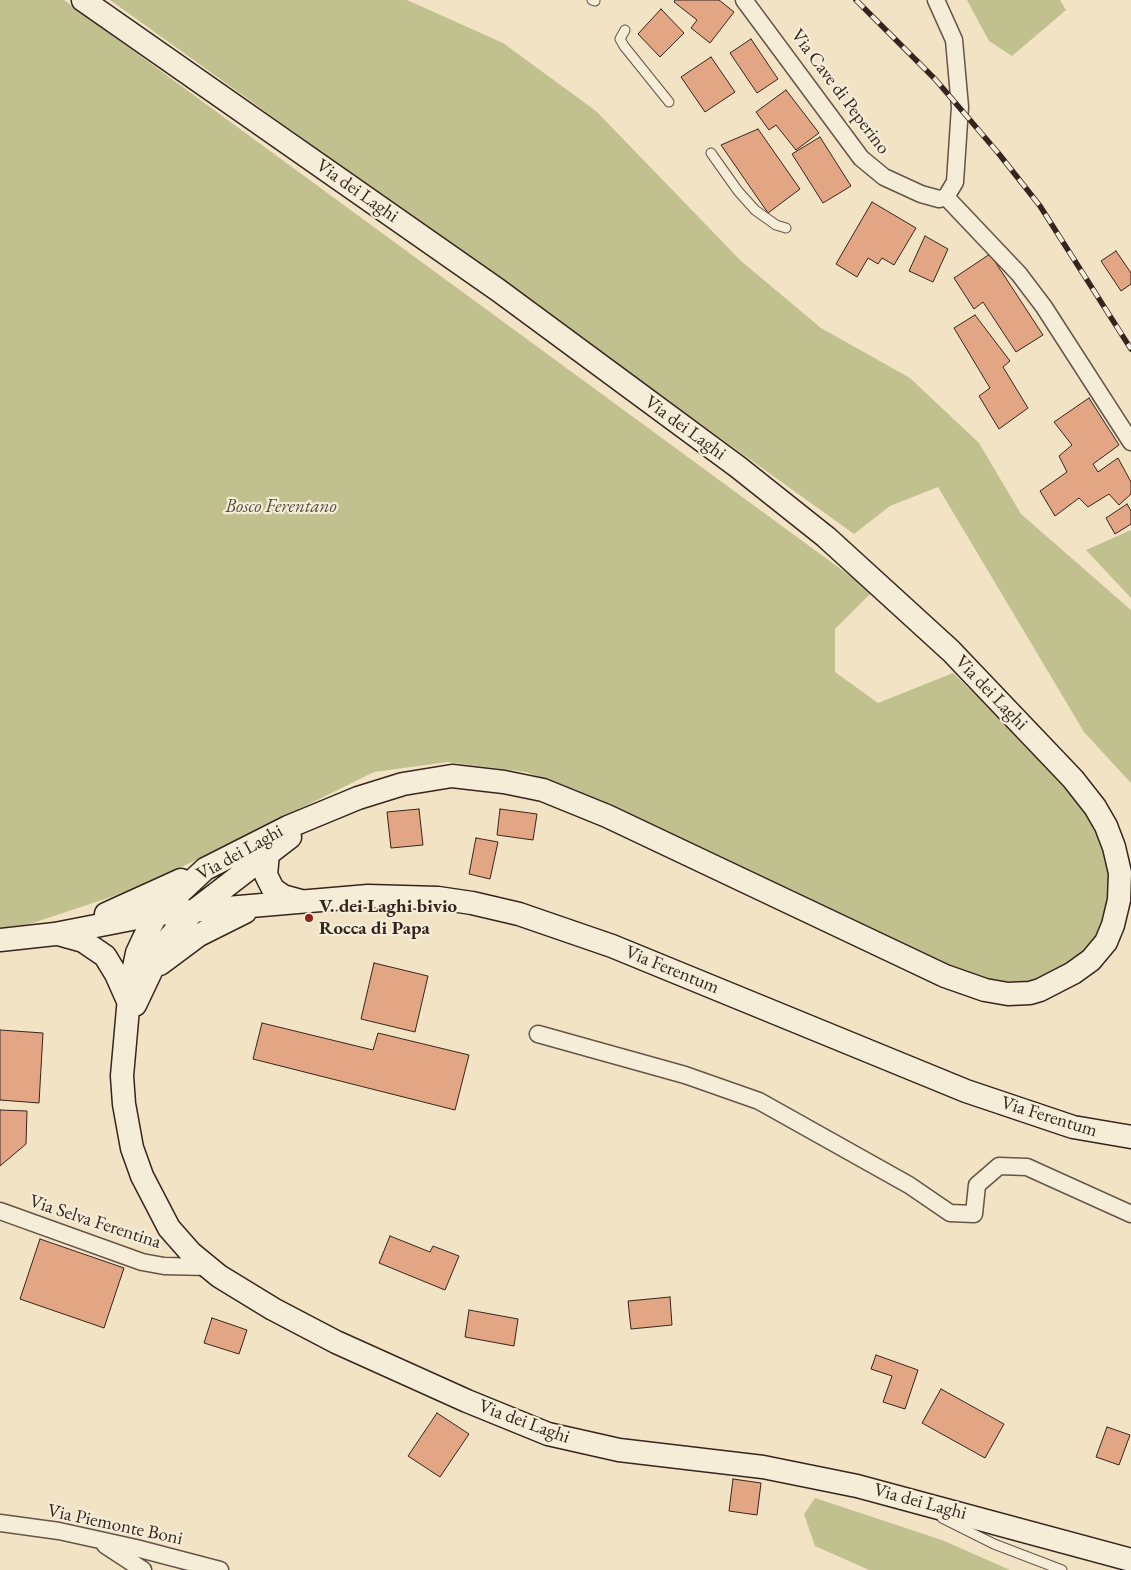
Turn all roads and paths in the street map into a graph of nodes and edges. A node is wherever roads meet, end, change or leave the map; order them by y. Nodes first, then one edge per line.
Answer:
1 (83, 0) edge
2 (744, 0) edge
3 (936, 0) edge
4 (625, 30) dead end
5 (669, 102) dead end
6 (711, 153) dead end
7 (946, 197) junction
8 (786, 228) dead end
9 (1131, 442) edge
10 (327, 810) junction
11 (268, 853) junction
12 (204, 869) junction
13 (302, 902) junction
14 (257, 906) junction
15 (194, 911) junction
16 (157, 914) junction
17 (55, 934) junction
18 (0, 940) edge
19 (149, 976) junction
20 (128, 1012) junction
21 (538, 1034) dead end
22 (1131, 1137) edge
23 (0, 1211) edge
24 (1131, 1214) edge
25 (208, 1267) junction
26 (902, 1497) junction
27 (0, 1523) edge
28 (97, 1539) junction
29 (1131, 1560) edge
30 (143, 1570) edge
31 (220, 1570) edge
32 (1062, 1570) edge

1 - 10 main road, Via dei Laghi
2 - 7 street, Via Cave di Peperino
3 - 7 street
4 - 5 lane
6 - 8 lane
7 - 9 street
10 - 11 main road, Via dei Laghi
10 - 12 main road, Via dei Laghi
11 - 13 main road
11 - 15 main road, Via dei Laghi
12 - 16 main road, Via dei Laghi
12 - 17 main road
13 - 14 main road, Via Ferentum
13 - 22 main road, Via Ferentum
14 - 15 main road, Via Ferentum
14 - 19 main road
15 - 16 main road, Via Ferentum
15 - 19 main road, Via dei Laghi
16 - 17 main road, Via Ferentum
16 - 20 main road, Via dei Laghi
17 - 18 main road
17 - 20 main road
19 - 20 main road, Via dei Laghi
20 - 25 main road, Via dei Laghi
21 - 24 street
23 - 25 street, Via Selva Ferentina
25 - 26 main road, Via dei Laghi
26 - 29 main road, Via dei Laghi
26 - 32 lane
27 - 28 street, Via Piemonte Boni
28 - 30 street
28 - 31 street, Via Piemonte Boni

